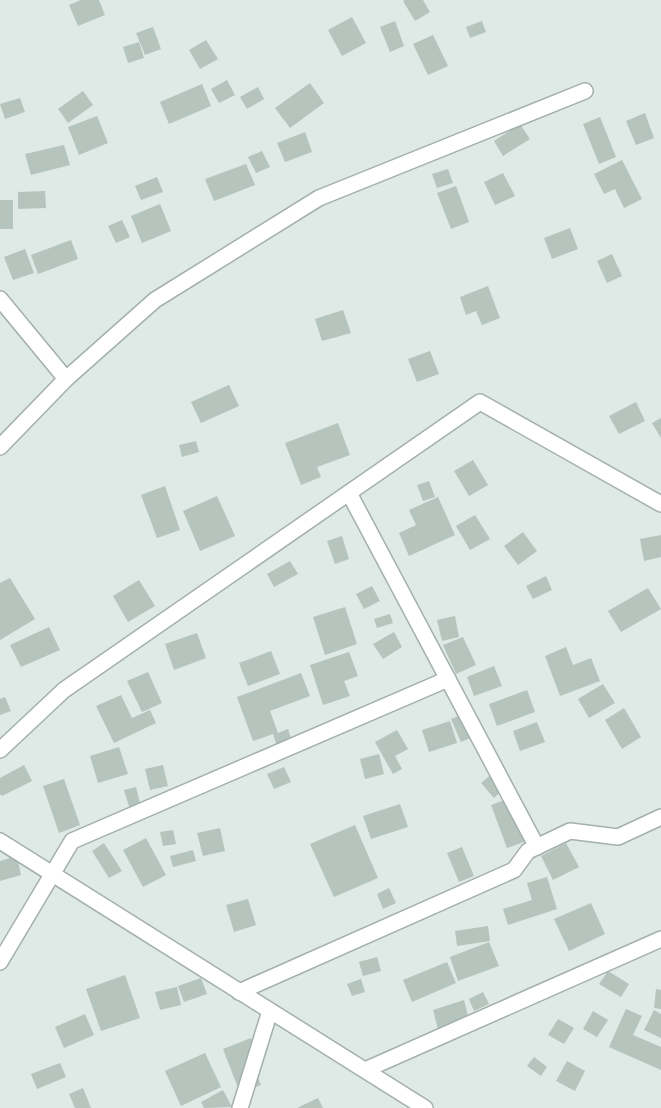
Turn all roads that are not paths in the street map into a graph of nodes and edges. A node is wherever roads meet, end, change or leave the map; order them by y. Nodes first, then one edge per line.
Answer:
1 (585, 91) dead end
2 (0, 300) edge
3 (66, 379) junction
4 (0, 447) edge
5 (349, 493) junction
6 (661, 504) edge
7 (448, 679) junction
8 (0, 750) edge
9 (661, 817) edge
10 (0, 841) edge
11 (537, 847) junction
12 (52, 873) junction
13 (661, 939) edge
14 (0, 962) edge
15 (239, 992) junction
16 (270, 1011) junction
17 (365, 1070) junction
18 (240, 1108) edge
19 (425, 1108) edge

1 - 3 street
2 - 3 street
3 - 4 street
5 - 6 street
5 - 7 street
5 - 8 street
7 - 11 street
7 - 12 street
9 - 11 street
10 - 12 street
11 - 15 street
12 - 14 street
12 - 15 street
13 - 17 street
15 - 16 street
16 - 17 street
16 - 18 street
17 - 19 street

